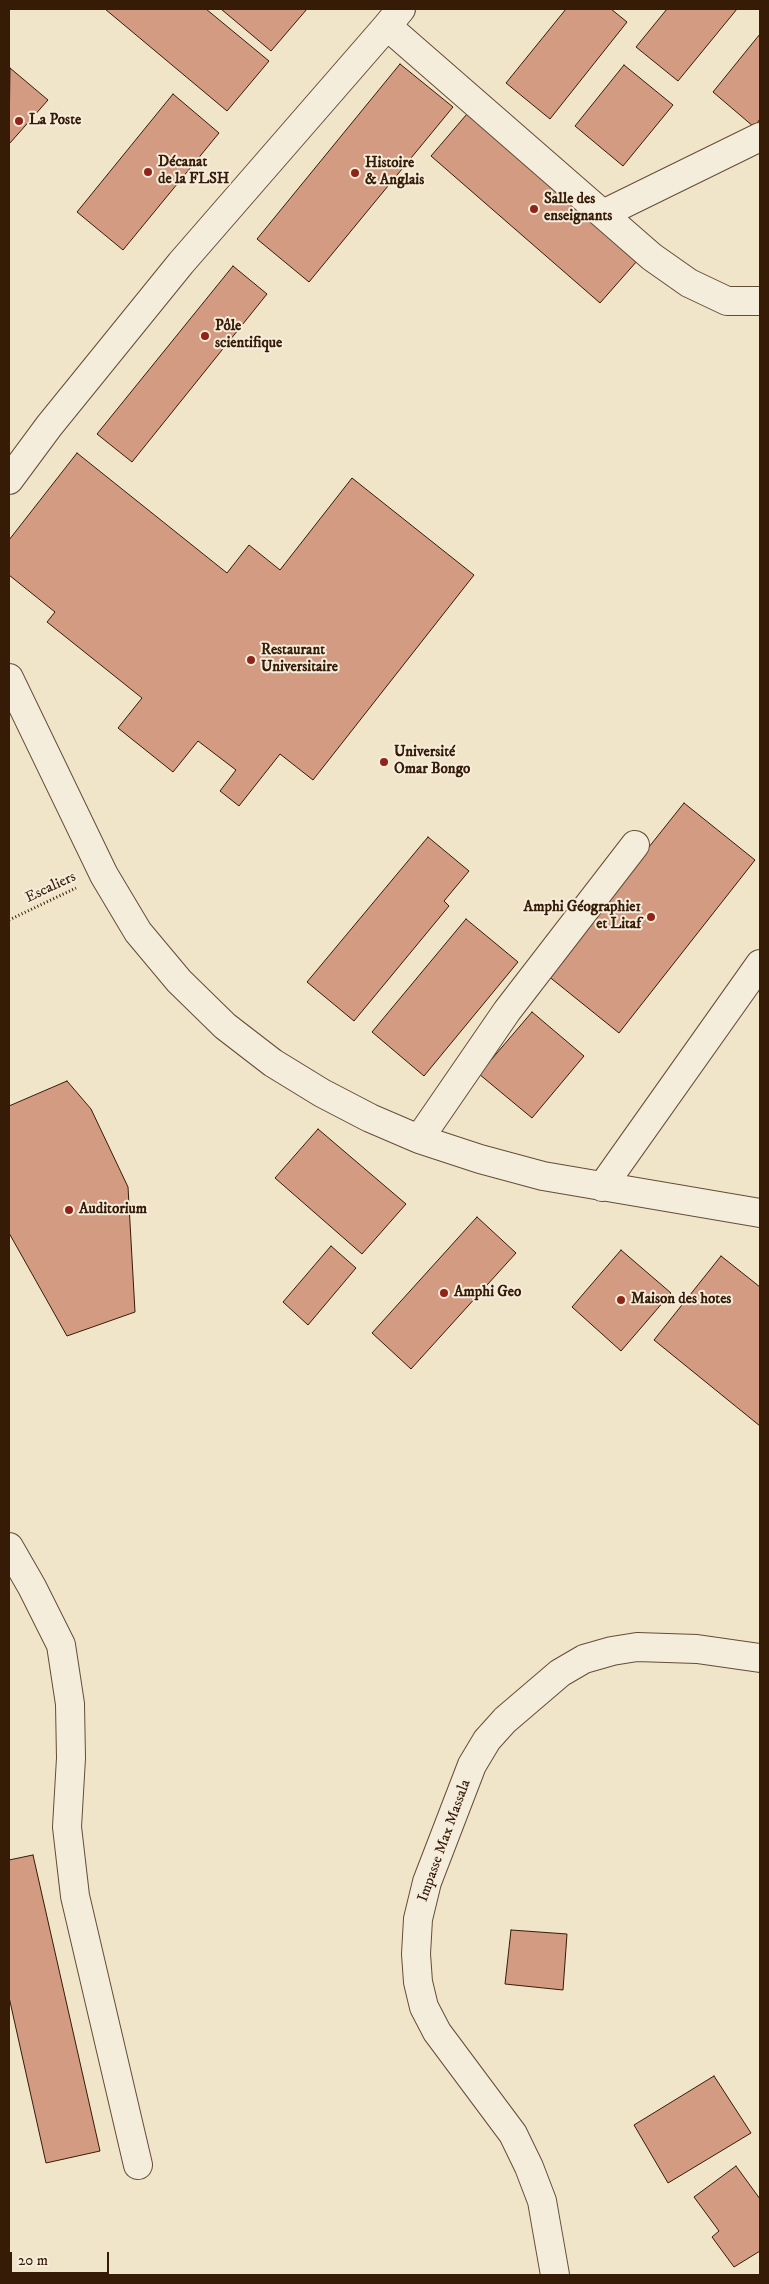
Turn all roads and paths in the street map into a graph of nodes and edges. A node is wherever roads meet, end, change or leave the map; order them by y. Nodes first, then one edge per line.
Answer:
1 (394, 18) edge
2 (760, 137) edge
3 (603, 214) junction
4 (760, 302) edge
5 (9, 480) edge
6 (9, 678) edge
7 (635, 845) dead end
8 (104, 875) junction
9 (9, 920) edge
10 (760, 964) edge
11 (420, 1140) junction
12 (602, 1187) junction
13 (760, 1212) edge
14 (9, 1547) edge
15 (760, 1658) edge
16 (138, 2165) dead end
17 (555, 2275) edge

1 - 3 street
1 - 5 street
2 - 3 street
3 - 4 street
6 - 8 street
7 - 11 street
8 - 9 path, Escaliers
8 - 11 street
10 - 12 street
11 - 12 street
12 - 13 street
14 - 16 street
15 - 17 street, Impasse Max Massala

